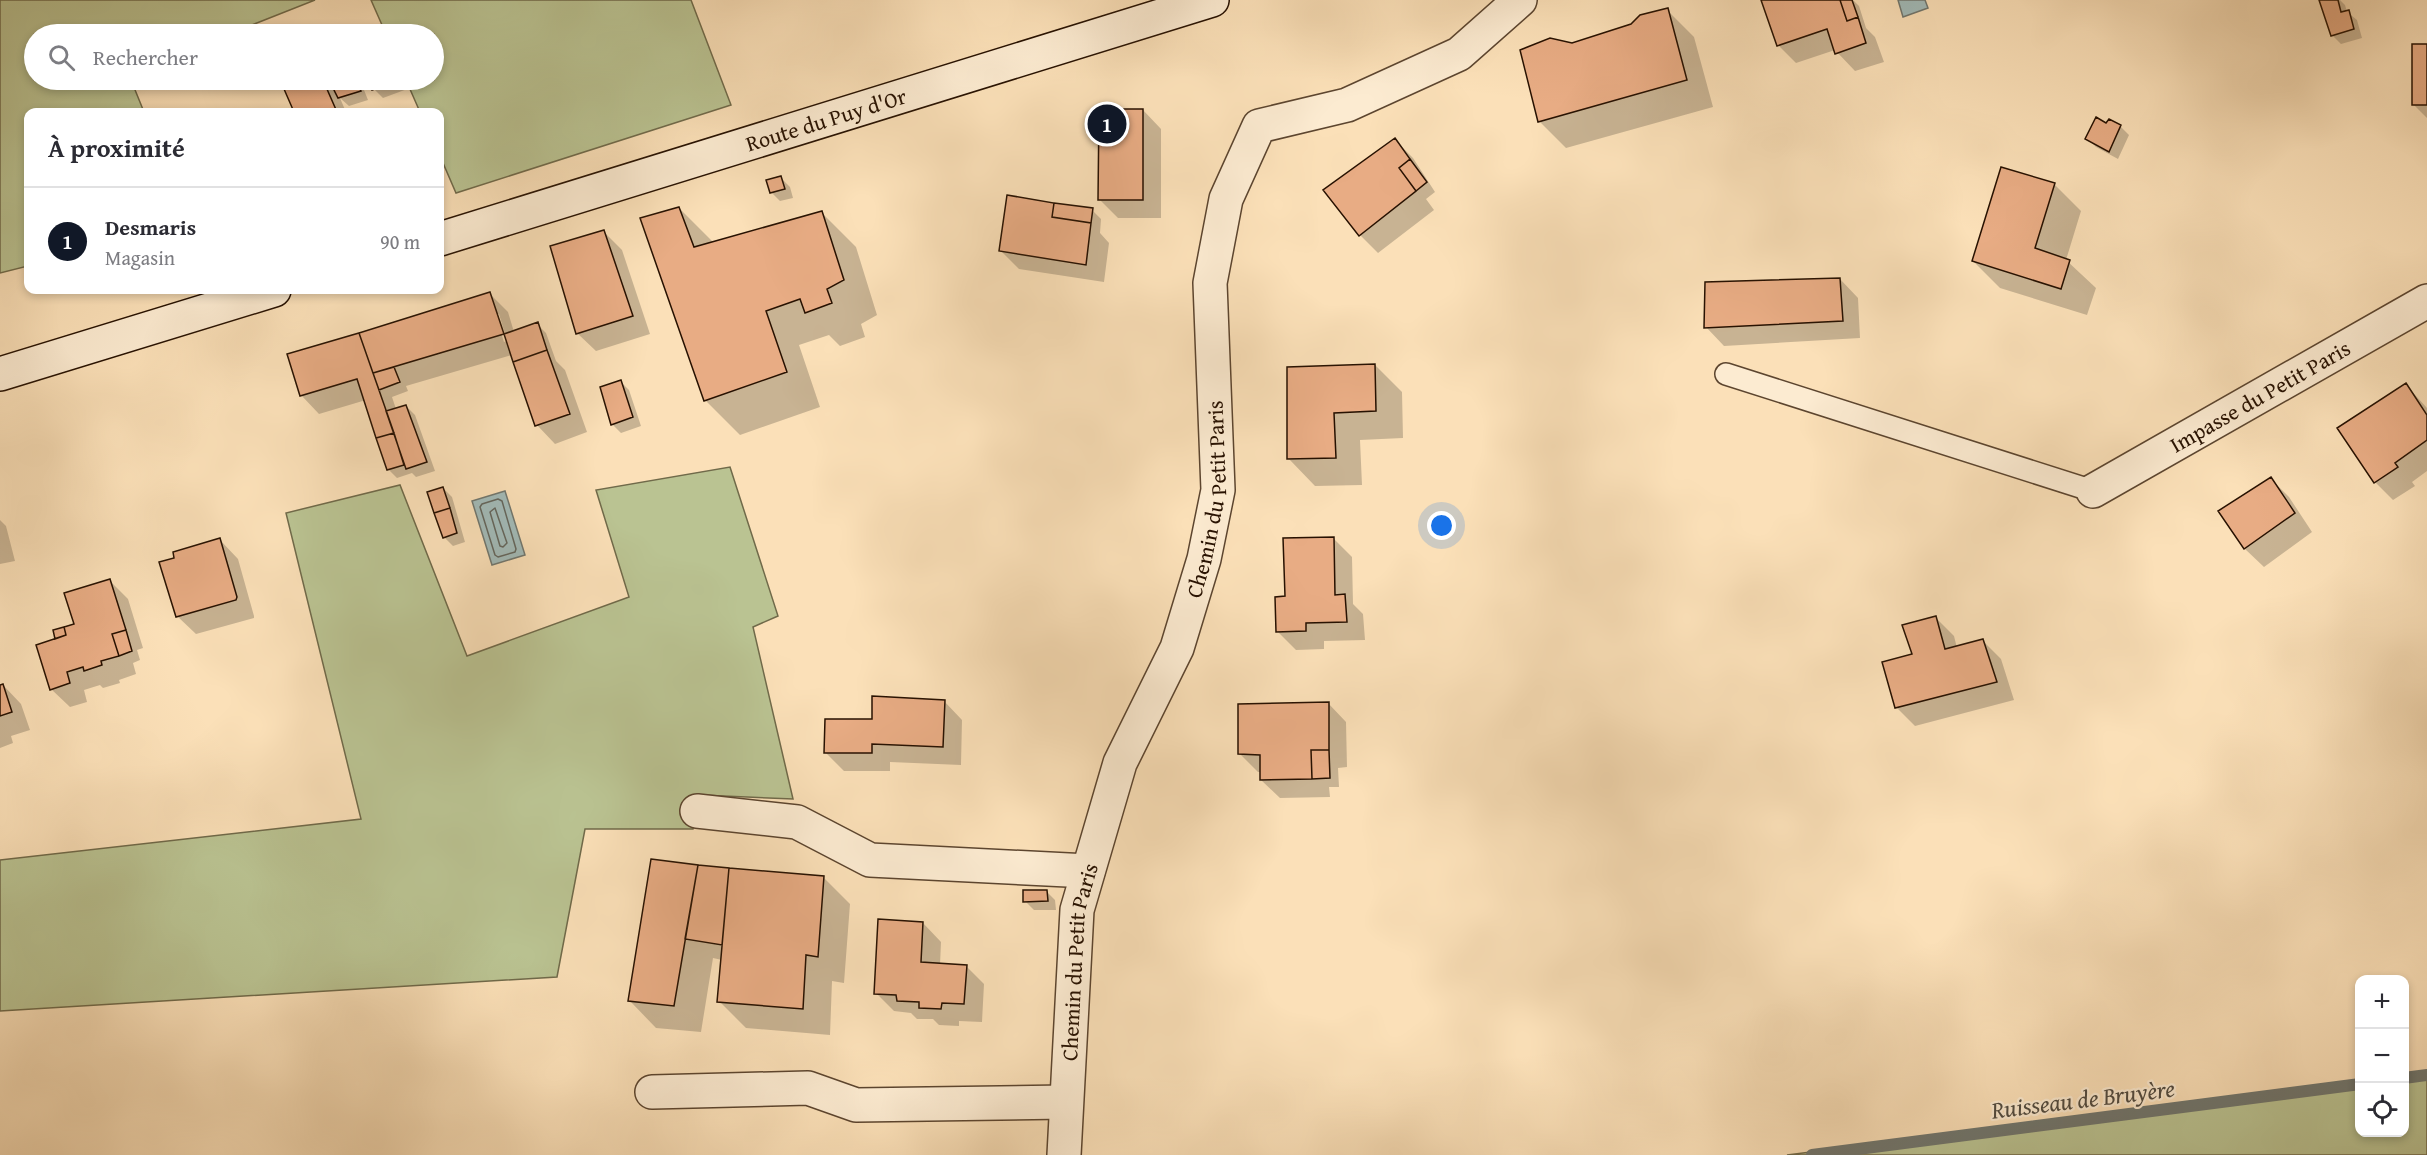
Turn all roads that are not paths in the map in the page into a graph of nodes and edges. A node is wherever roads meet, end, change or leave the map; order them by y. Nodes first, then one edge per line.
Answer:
1 (1212, 0) edge
2 (1520, 0) edge
3 (444, 237) edge
4 (261, 294) edge
5 (2427, 301) edge
6 (0, 374) edge
7 (1726, 374) dead end
8 (2093, 491) joint
9 (697, 812) dead end
10 (1088, 872) junction
11 (652, 1092) dead end
12 (1066, 1102) junction
13 (1064, 1155) edge

1 - 3 street, Route du Puy d'Or
2 - 10 street, Chemin du Petit Paris
4 - 6 street
5 - 8 street, Impasse du Petit Paris
7 - 8 lane
9 - 10 street
10 - 12 street, Chemin du Petit Paris
11 - 12 street
12 - 13 street, Chemin du Petit Paris

